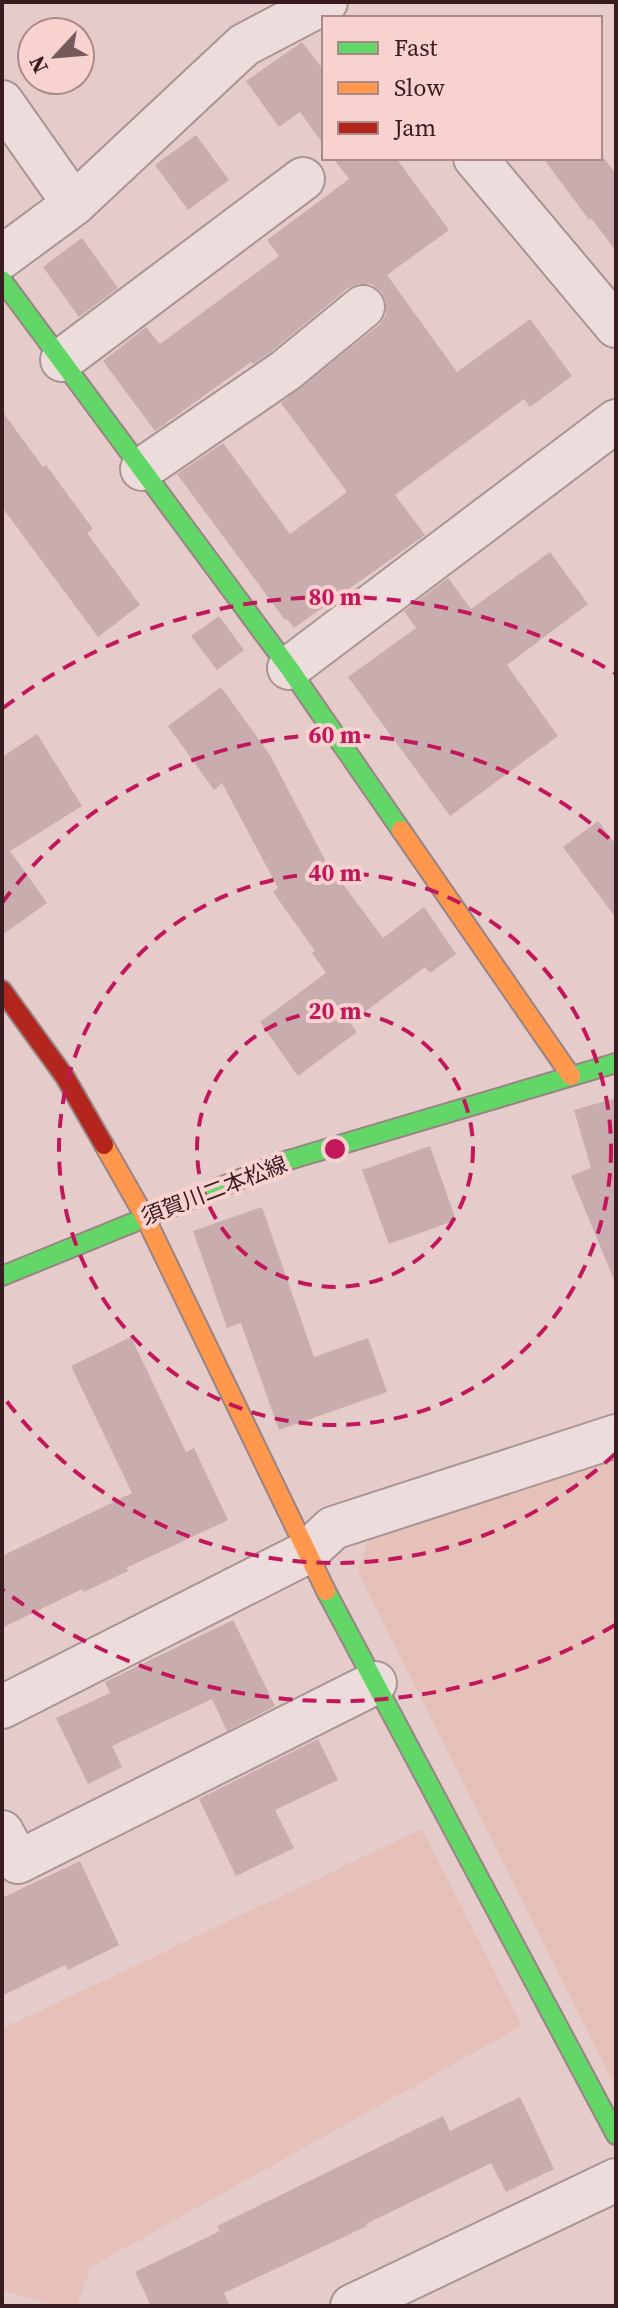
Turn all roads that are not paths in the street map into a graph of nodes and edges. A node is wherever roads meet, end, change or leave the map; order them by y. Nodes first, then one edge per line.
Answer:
1 (326, 2) edge
2 (2, 102) edge
3 (477, 160) edge
4 (303, 179) dead end
5 (74, 204) junction
6 (2, 257) edge
7 (2, 280) edge
8 (363, 307) dead end
9 (616, 326) edge
10 (62, 360) junction
11 (616, 421) edge
12 (142, 469) junction
13 (289, 668) junction
14 (2, 990) edge
15 (616, 1063) edge
16 (571, 1076) junction
17 (145, 1217) junction
18 (2, 1276) edge
19 (616, 1436) edge
20 (306, 1553) junction
21 (375, 1683) junction
22 (2, 1707) edge
23 (2, 1832) edge
24 (616, 2135) edge
25 (616, 2180) edge
26 (352, 2306) edge

1 - 5 street
2 - 5 street
3 - 9 street
4 - 10 street
5 - 6 street
7 - 10 street
8 - 12 street
10 - 12 street
11 - 13 street
12 - 13 street
13 - 16 street
14 - 17 street
15 - 16 street, 須賀川二本松線
16 - 17 street, 須賀川二本松線
17 - 18 street, 須賀川二本松線
17 - 20 street
19 - 20 street
20 - 21 street
20 - 22 street
21 - 23 street
21 - 24 street
25 - 26 street

